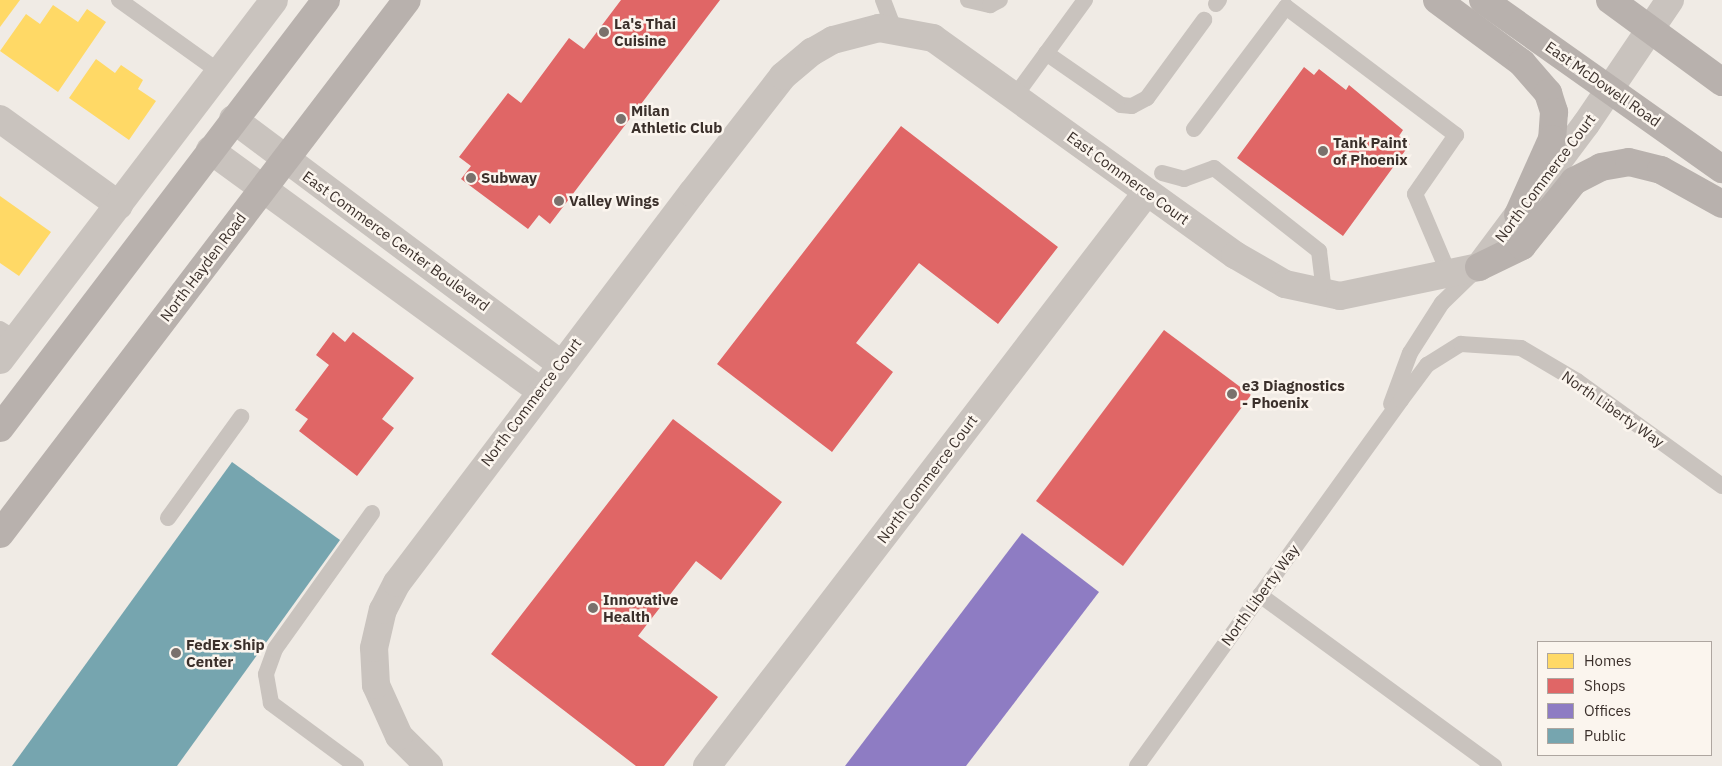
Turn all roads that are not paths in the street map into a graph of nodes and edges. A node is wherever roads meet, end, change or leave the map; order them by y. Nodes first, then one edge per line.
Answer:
1 (119, 0) edge
2 (274, 0) edge
3 (326, 0) edge
4 (407, 0) edge
5 (884, 0) edge
6 (968, 0) edge
7 (1000, 0) edge
8 (1084, 0) edge
9 (1436, 0) edge
10 (1483, 0) edge
11 (1610, 0) edge
12 (1670, 0) edge
13 (1282, 3) edge
14 (1204, 20) dead end
15 (1651, 30) junction
16 (895, 31) junction
17 (1046, 53) junction
18 (795, 64) joint
19 (221, 72) junction
20 (1722, 82) edge
21 (1611, 89) junction
22 (1015, 96) junction
23 (0, 119) edge
24 (233, 119) junction
25 (1194, 129) dead end
26 (210, 150) junction
27 (285, 159) junction
28 (1722, 168) edge
29 (1160, 175) junction
30 (263, 188) junction
31 (1722, 204) edge
32 (119, 205) junction
33 (1518, 215) junction
34 (1479, 267) junction
35 (1449, 274) junction
36 (1324, 292) junction
37 (5, 343) edge
38 (560, 363) junction
39 (539, 390) junction
40 (241, 417) dead end
41 (1384, 424) junction
42 (0, 428) edge
43 (1722, 486) edge
44 (372, 513) dead end
45 (168, 518) dead end
46 (0, 534) edge
47 (1260, 596) junction
48 (356, 766) edge
49 (429, 766) edge
50 (707, 766) edge
51 (1137, 766) edge
52 (1494, 766) edge

1 - 19 lane
2 - 19 street
3 - 24 main road
4 - 27 main road, North Hayden Road
5 - 16 lane
6 - 7 lane
8 - 17 lane
9 - 33 main road
10 - 21 main road, East McDowell Road
11 - 15 main road
12 - 15 street, North Commerce Court
13 - 25 lane
13 - 35 lane
14 - 17 lane
15 - 20 main road
15 - 21 street, North Commerce Court
16 - 18 street, East Commerce Court
16 - 22 street, East Commerce Court
17 - 22 lane
18 - 38 street, North Commerce Court
19 - 32 street
21 - 28 main road, East McDowell Road
21 - 33 street, North Commerce Court
22 - 29 street, East Commerce Court
23 - 32 street
24 - 26 main road
24 - 27 street, East Commerce Center Boulevard
26 - 30 street
26 - 42 main road
27 - 30 main road, North Hayden Road
27 - 38 street, East Commerce Center Boulevard
29 - 36 street, East Commerce Court
29 - 36 lane
29 - 50 street, North Commerce Court
30 - 39 street
30 - 46 main road, North Hayden Road
31 - 34 main road
32 - 37 street
33 - 34 street, North Commerce Court
34 - 35 street, East Commerce Court
34 - 41 lane, North Liberty Way
35 - 36 street, East Commerce Court
38 - 39 street, North Commerce Court
39 - 49 street, North Commerce Court
40 - 45 lane
41 - 43 lane, North Liberty Way
41 - 47 lane, North Liberty Way
44 - 48 lane
47 - 51 lane, North Liberty Way
47 - 52 lane

